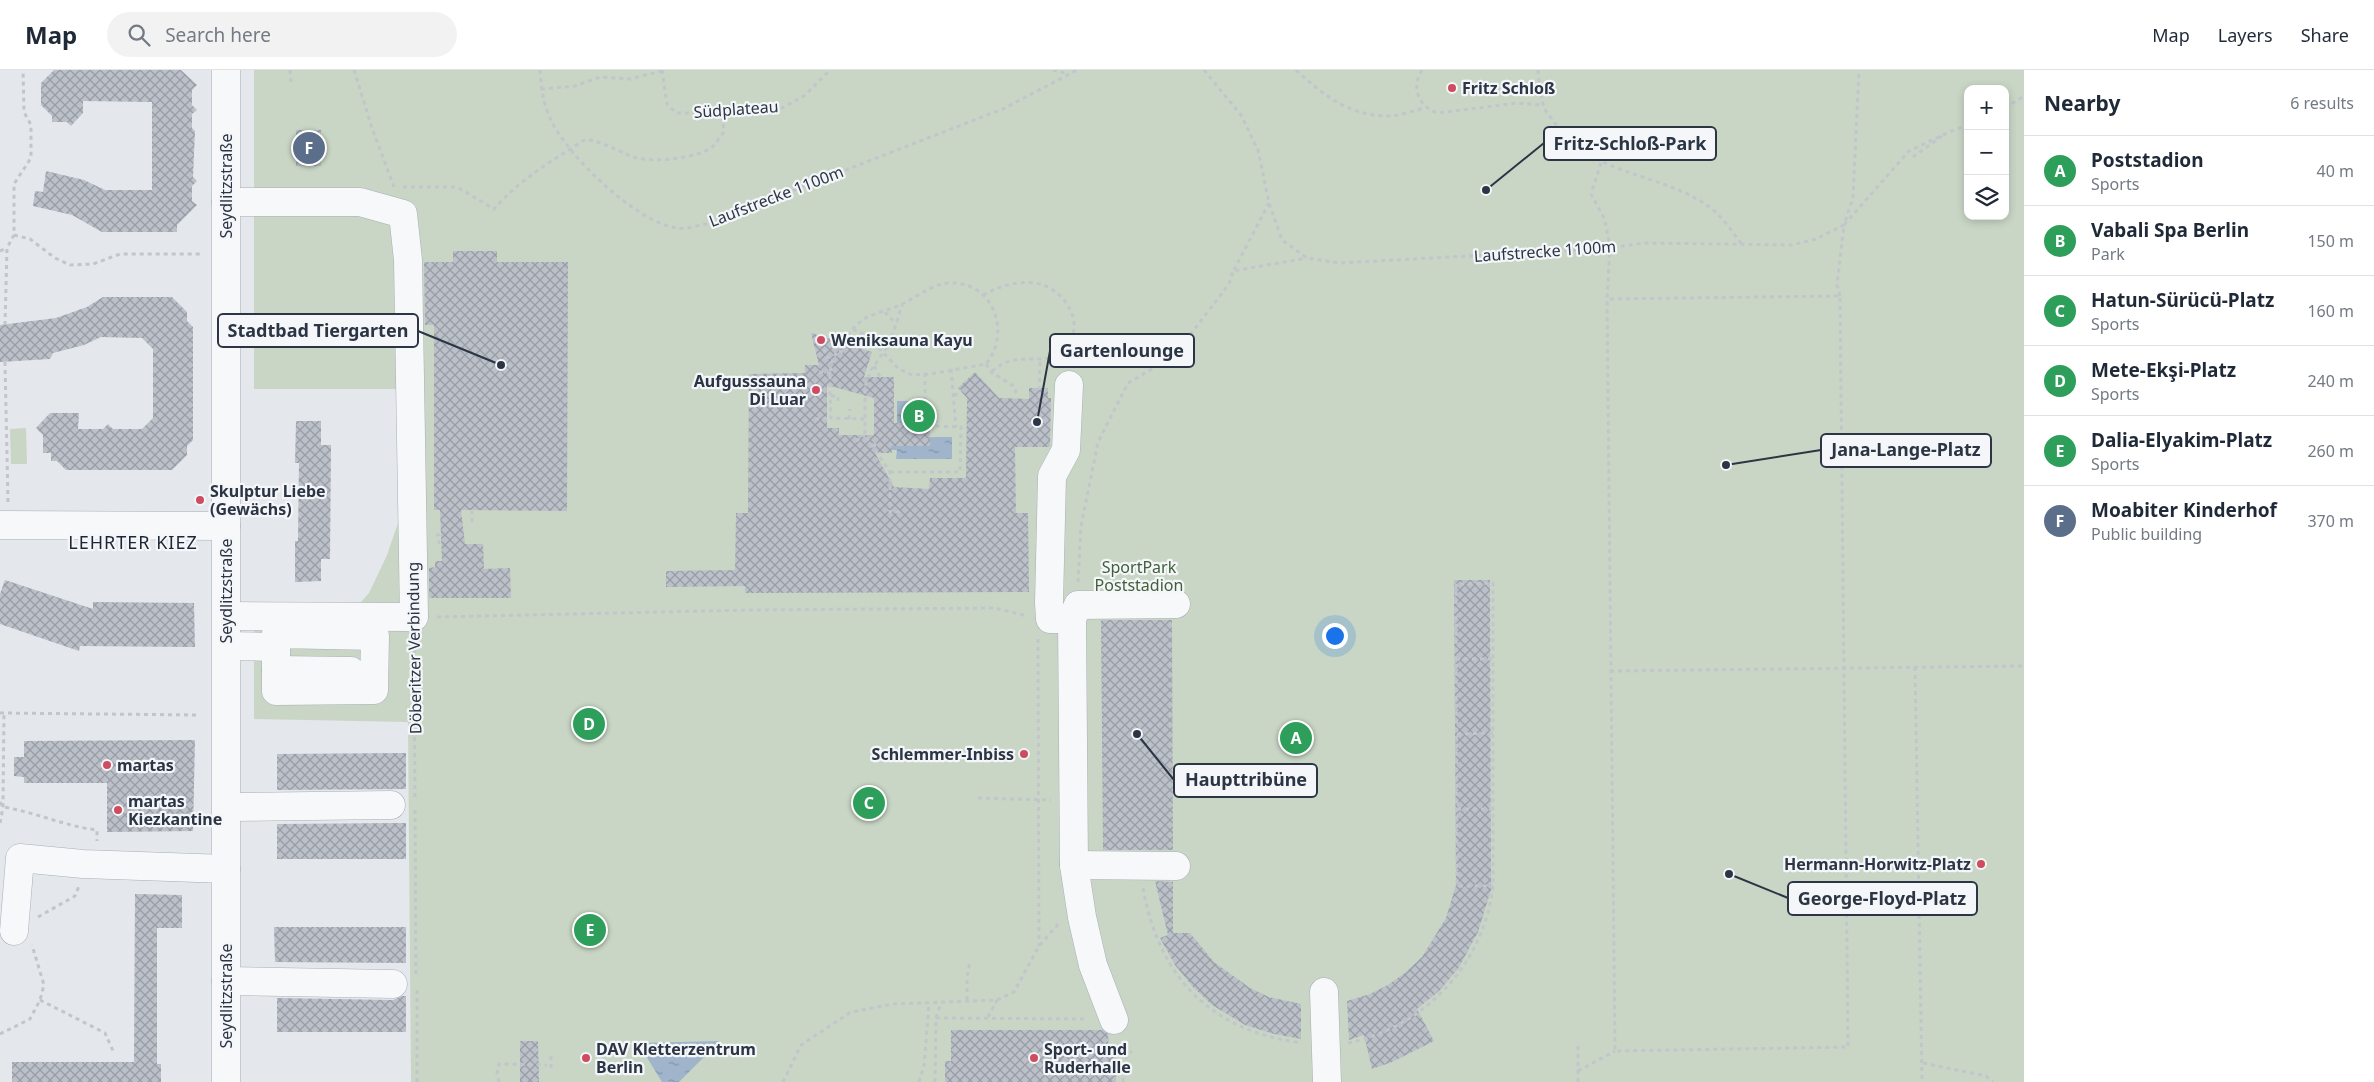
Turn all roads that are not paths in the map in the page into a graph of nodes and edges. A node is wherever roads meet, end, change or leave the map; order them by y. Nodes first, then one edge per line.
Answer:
1 (226, 70) edge
2 (226, 202) junction
3 (1069, 385) dead end
4 (4, 525) edge
5 (226, 526) junction
6 (1176, 604) dead end
7 (227, 616) junction
8 (1060, 616) junction
9 (227, 646) junction
10 (351, 671) dead end
11 (391, 805) dead end
12 (227, 807) junction
13 (1074, 865) junction
14 (1176, 866) dead end
15 (226, 869) junction
16 (23, 937) road end
17 (226, 981) junction
18 (393, 984) dead end
19 (1324, 992) dead end
20 (1114, 1020) road end
21 (226, 1082) edge
22 (1327, 1082) edge

1 - 2 street, Seydlitzstraße
2 - 5 street, Seydlitzstraße
2 - 7 street, Döberitzer Verbindung
3 - 8 street
4 - 5 street
5 - 7 street, Seydlitzstraße
6 - 8 street
7 - 9 street, Seydlitzstraße
8 - 13 street
9 - 10 street
9 - 12 street, Seydlitzstraße
11 - 12 street
12 - 15 street, Seydlitzstraße
13 - 14 street
13 - 20 street
15 - 16 street
15 - 17 street, Seydlitzstraße
17 - 18 street
17 - 21 street, Seydlitzstraße
19 - 22 street

